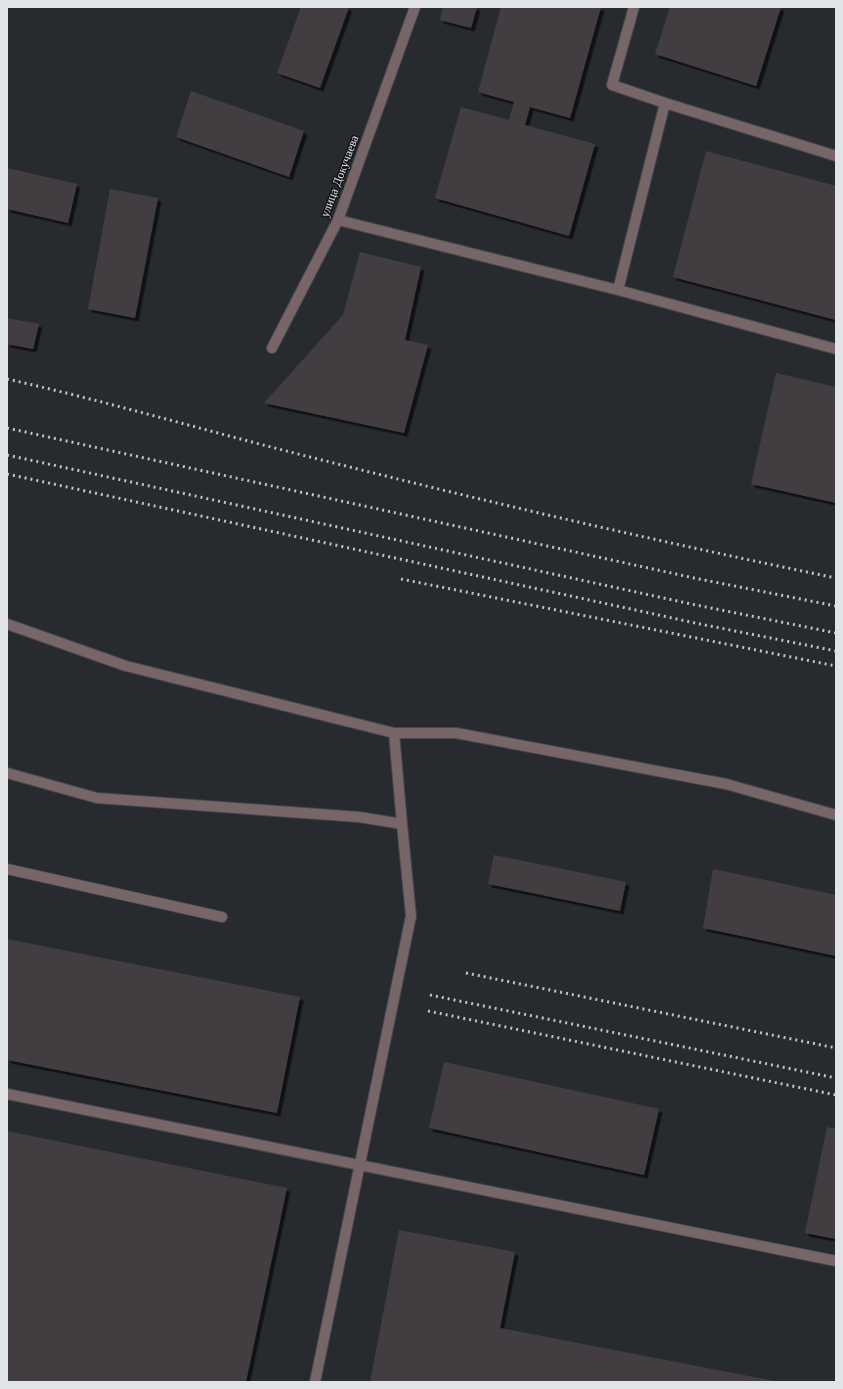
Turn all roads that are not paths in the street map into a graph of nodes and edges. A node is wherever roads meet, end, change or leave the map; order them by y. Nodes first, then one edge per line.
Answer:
1 (415, 7) edge
2 (634, 7) edge
3 (665, 103) junction
4 (836, 156) edge
5 (338, 220) junction
6 (618, 290) junction
7 (272, 348) dead end
8 (836, 349) edge
9 (7, 624) edge
10 (394, 733) junction
11 (7, 773) edge
12 (836, 815) edge
13 (402, 824) junction
14 (7, 869) edge
15 (222, 917) dead end
16 (7, 1094) edge
17 (360, 1164) junction
18 (836, 1261) edge
19 (316, 1382) edge

1 - 5 lane, улица Докучаева
2 - 3 lane
3 - 4 lane
3 - 6 lane
5 - 6 lane
5 - 7 lane, улица Докучаева
6 - 8 lane
9 - 10 lane
10 - 12 lane
10 - 13 lane
11 - 13 lane
13 - 17 lane
14 - 15 lane
16 - 17 lane
17 - 18 lane
17 - 19 lane

